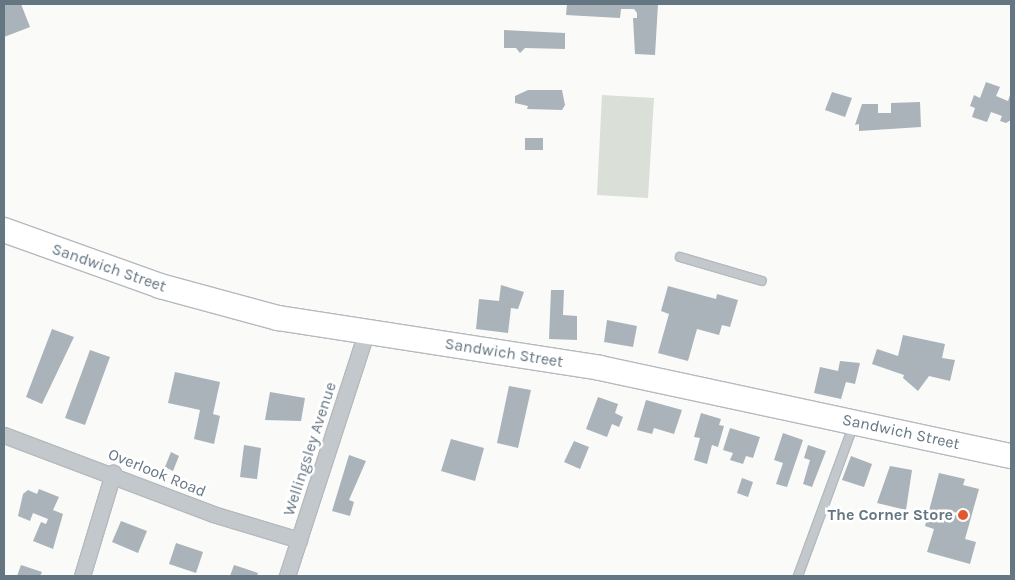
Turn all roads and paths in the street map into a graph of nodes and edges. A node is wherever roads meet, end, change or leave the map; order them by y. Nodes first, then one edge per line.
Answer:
1 (4, 230) edge
2 (680, 257) dead end
3 (762, 281) dead end
4 (366, 333) junction
5 (854, 422) junction
6 (4, 435) edge
7 (1011, 456) edge
8 (113, 474) junction
9 (299, 540) junction
10 (82, 576) edge
11 (287, 576) edge
12 (798, 576) edge

1 - 4 main road, Sandwich Street
2 - 3 lane
4 - 5 main road, Sandwich Street
4 - 9 street, Wellingsley Avenue
5 - 7 main road, Sandwich Street
5 - 12 lane
6 - 8 street, Overlook Road
8 - 9 street, Overlook Road
8 - 10 street
9 - 11 street, Wellingsley Avenue

